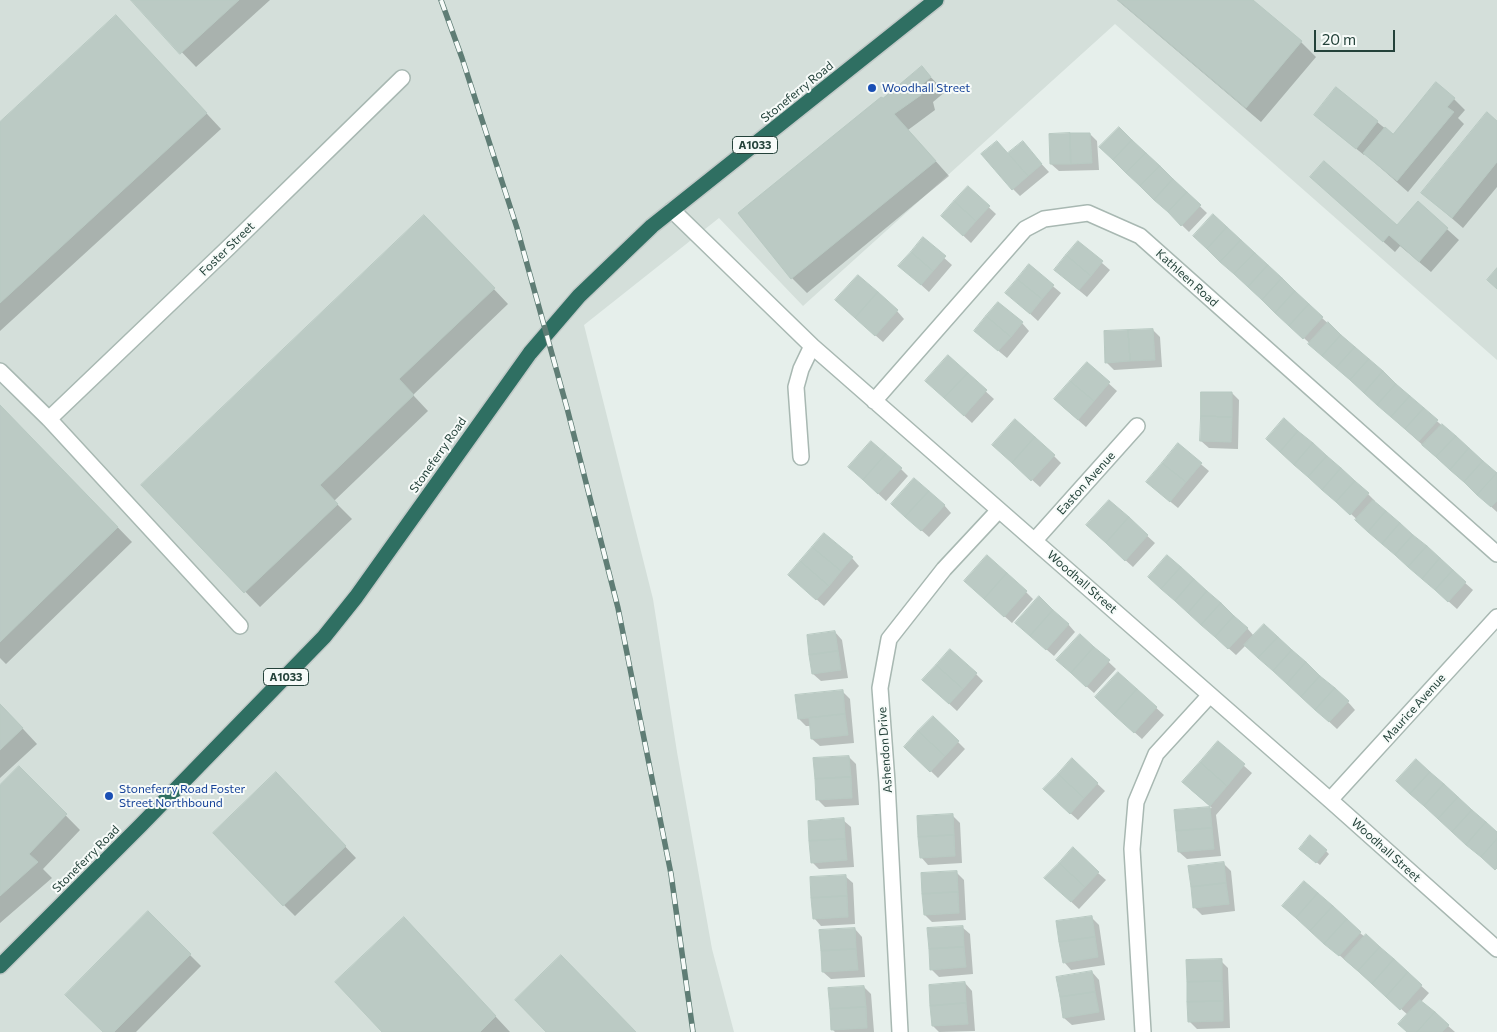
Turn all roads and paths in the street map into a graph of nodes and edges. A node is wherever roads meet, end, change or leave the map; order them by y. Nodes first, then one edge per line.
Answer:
1 (936, 0) edge
2 (402, 78) dead end
3 (672, 210) junction
4 (812, 346) junction
5 (0, 370) edge
6 (874, 401) junction
7 (49, 419) junction
8 (1137, 426) dead end
9 (801, 457) dead end
10 (999, 510) junction
11 (1035, 540) junction
12 (1497, 554) edge
13 (1497, 617) edge
14 (240, 626) dead end
15 (1210, 695) junction
16 (1330, 800) junction
17 (1497, 949) edge
18 (0, 966) edge
19 (900, 1032) edge
20 (1144, 1032) edge

1 - 3 highway, Stoneferry Road / A1033
2 - 7 street, Foster Street
3 - 4 street, Woodhall Street
3 - 18 highway, Stoneferry Road / A1033
4 - 6 street, Woodhall Street
4 - 9 street
5 - 7 street
6 - 10 street, Woodhall Street
6 - 12 street, Kathleen Road
7 - 14 street
8 - 11 street, Easton Avenue
10 - 11 street, Woodhall Street
10 - 19 street, Ashendon Drive
11 - 15 street, Woodhall Street
13 - 16 street, Maurice Avenue
15 - 16 street, Woodhall Street
15 - 20 street
16 - 17 street, Woodhall Street

